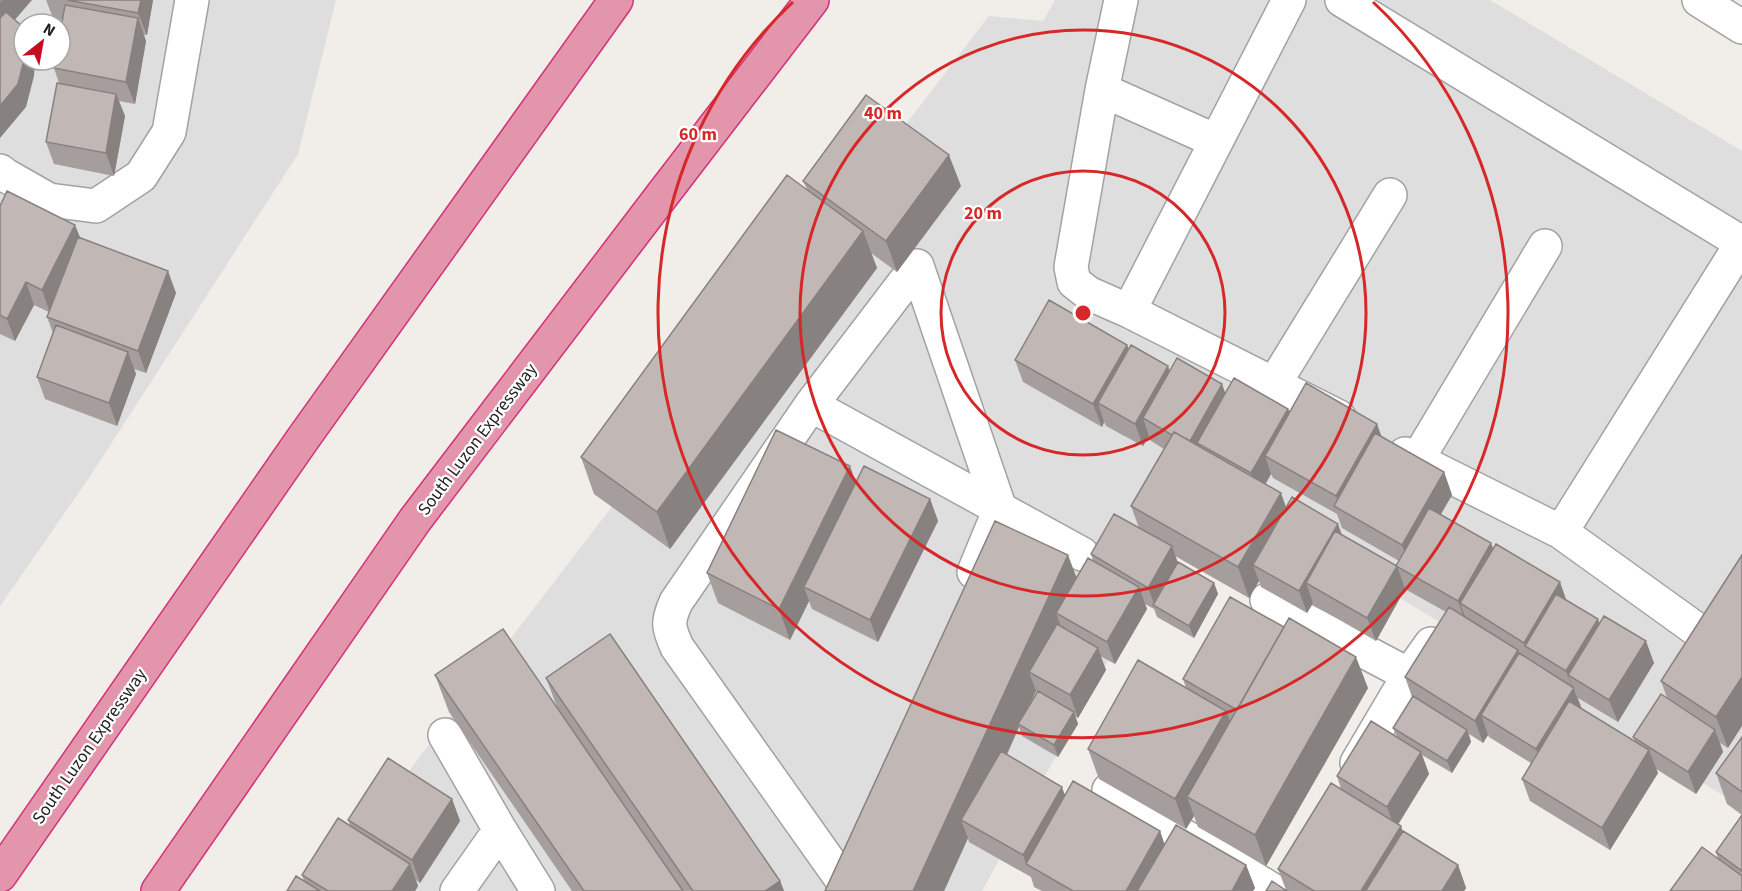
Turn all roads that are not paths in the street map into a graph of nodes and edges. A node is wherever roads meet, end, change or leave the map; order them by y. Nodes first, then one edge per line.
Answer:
1 (192, 0) edge
2 (616, 0) edge
3 (812, 0) edge
4 (1121, 0) edge
5 (1289, 0) edge
6 (1342, 0) edge
7 (1699, 0) edge
8 (1742, 27) edge
9 (1102, 90) junction
10 (1216, 141) junction
11 (0, 171) edge
12 (1390, 195) dead end
13 (1742, 243) edge
14 (1545, 246) dead end
15 (1129, 310) junction
16 (1274, 384) junction
17 (811, 405) junction
18 (1417, 460) junction
19 (1000, 509) junction
20 (1561, 532) junction
21 (1082, 554) dead end
22 (1742, 588) edge
23 (963, 597) edge
24 (1267, 600) dead end
25 (1431, 643) edge
26 (1409, 675) junction
27 (444, 735) dead end
28 (1342, 788) edge
29 (1109, 790) edge
30 (500, 830) junction
31 (858, 851) edge
32 (0, 875) edge
33 (1283, 884) edge
34 (843, 888) edge
35 (158, 891) edge
36 (457, 891) edge
37 (538, 891) edge

1 - 11 street
2 - 32 highway, South Luzon Expressway
3 - 35 highway, South Luzon Expressway
4 - 9 street
5 - 10 street
6 - 13 street
7 - 8 street
9 - 10 street
9 - 15 street
10 - 15 street
12 - 16 street
13 - 20 street
14 - 18 street
15 - 16 street
16 - 18 street
17 - 19 street
17 - 19 street
17 - 34 street
18 - 20 street
19 - 21 street
19 - 23 street
20 - 22 street
24 - 26 street
25 - 26 street
26 - 28 street
27 - 30 street
29 - 33 street
30 - 36 street
30 - 37 street
31 - 34 street

